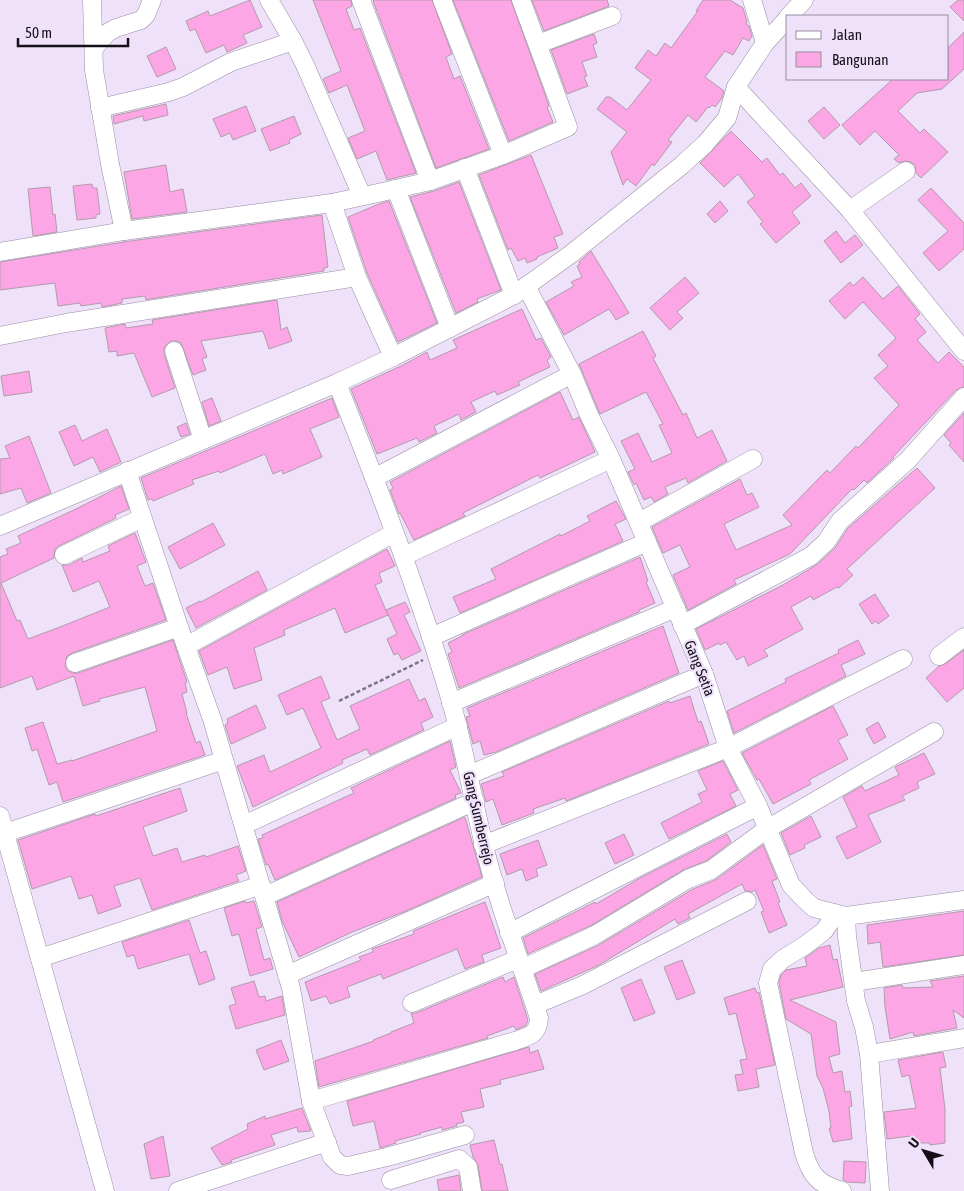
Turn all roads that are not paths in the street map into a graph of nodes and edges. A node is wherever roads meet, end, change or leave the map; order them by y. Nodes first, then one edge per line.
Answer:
1 (92, 0) edge
2 (152, 0) edge
3 (269, 0) edge
4 (360, 0) edge
5 (442, 0) edge
6 (521, 0) edge
7 (752, 0) edge
8 (804, 0) edge
9 (790, 15) edge
10 (612, 16) dead end
11 (786, 19) edge
12 (293, 41) junction
13 (765, 43) junction
14 (538, 44) junction
15 (94, 48) junction
16 (736, 87) junction
17 (100, 108) junction
18 (503, 155) junction
19 (464, 168) junction
20 (906, 171) dead end
21 (430, 181) junction
22 (396, 189) junction
23 (362, 196) junction
24 (332, 203) junction
25 (850, 210) junction
26 (124, 231) junction
27 (0, 252) edge
28 (357, 277) junction
29 (520, 290) junction
30 (450, 328) junction
31 (0, 336) edge
32 (964, 350) edge
33 (174, 351) dead end
34 (393, 357) junction
35 (572, 374) junction
36 (337, 383) junction
37 (964, 397) edge
38 (203, 440) junction
39 (611, 458) junction
40 (753, 459) dead end
41 (127, 471) junction
42 (374, 478) junction
43 (142, 518) junction
44 (639, 522) junction
45 (0, 526) edge
46 (394, 533) junction
47 (647, 542) junction
48 (64, 555) dead end
49 (404, 556) junction
50 (676, 608) junction
51 (682, 625) junction
52 (179, 627) junction
53 (431, 637) junction
54 (964, 637) edge
55 (186, 646) junction
56 (940, 656) dead end
57 (903, 659) dead end
58 (75, 663) dead end
59 (704, 674) junction
60 (451, 703) junction
61 (458, 726) junction
62 (934, 732) dead end
63 (728, 748) junction
64 (224, 760) junction
65 (469, 775) junction
66 (474, 801) junction
67 (758, 806) junction
68 (0, 816) edge
69 (244, 826) junction
70 (767, 828) junction
71 (5, 833) junction
72 (483, 845) junction
73 (495, 883) junction
74 (964, 886) edge
75 (263, 890) junction
76 (964, 900) edge
77 (747, 901) dead end
78 (933, 904) junction
79 (839, 915) junction
80 (509, 933) junction
81 (40, 958) junction
82 (520, 964) junction
83 (964, 965) edge
84 (287, 975) junction
85 (854, 982) junction
86 (412, 1003) dead end
87 (535, 1005) junction
88 (964, 1038) edge
89 (869, 1054) junction
90 (311, 1101) junction
91 (465, 1134) dead end
92 (327, 1142) junction
93 (388, 1157) junction
94 (393, 1185) edge
95 (105, 1191) edge
96 (178, 1191) edge
97 (472, 1191) edge
98 (842, 1191) edge
99 (880, 1191) edge

1 - 15 street
2 - 15 street
3 - 12 street
4 - 21 street
5 - 18 street
6 - 14 street
7 - 13 street
8 - 9 street
10 - 14 street
11 - 13 street
12 - 17 street
12 - 23 street
13 - 16 street
14 - 18 street
15 - 17 street
16 - 25 street
16 - 29 street
17 - 26 street
18 - 19 street
19 - 21 street
19 - 29 street, Gang Setia
20 - 25 street
21 - 22 street
22 - 23 street
22 - 30 street
23 - 24 street
24 - 26 street
24 - 28 street
25 - 32 street
26 - 27 street
28 - 31 street
28 - 34 street
29 - 30 street
29 - 35 street, Gang Setia
30 - 34 street
33 - 38 street
34 - 36 street
35 - 39 street, Gang Setia
35 - 42 street
36 - 38 street
36 - 42 street, Gang Sumberrejo
37 - 51 street
38 - 41 street
39 - 44 street, Gang Setia
39 - 49 street
40 - 44 street
41 - 43 street
41 - 45 street
42 - 46 street, Gang Sumberrejo
43 - 48 street
43 - 52 street
44 - 47 street, Gang Setia
46 - 49 street, Gang Sumberrejo
46 - 55 street
47 - 50 street, Gang Setia
47 - 53 street
49 - 53 street, Gang Sumberrejo
50 - 51 street, Gang Setia
50 - 60 street
51 - 59 street, Gang Setia
52 - 55 street
52 - 58 street
53 - 60 street, Gang Sumberrejo
54 - 56 street
55 - 64 street
57 - 63 street
59 - 63 street, Gang Setia
59 - 65 street
60 - 61 street, Gang Sumberrejo
61 - 65 street, Gang Sumberrejo
61 - 69 street
62 - 70 street
63 - 67 street, Gang Setia
63 - 72 street
64 - 69 street
64 - 71 street
65 - 66 street, Gang Sumberrejo
66 - 72 street, Gang Sumberrejo
66 - 75 street
67 - 70 street, Gang Setia
67 - 80 street
68 - 71 street
69 - 75 street
70 - 79 street, Gang Setia
70 - 82 street
71 - 81 street
72 - 73 street, Gang Sumberrejo
73 - 80 street, Gang Sumberrejo
73 - 84 street
74 - 78 street
75 - 81 street
75 - 84 street
76 - 78 street
77 - 87 street
78 - 79 street
79 - 85 street
79 - 98 street
80 - 82 street, Gang Sumberrejo
81 - 95 street
82 - 86 street
82 - 87 street, Gang Sumberrejo
83 - 85 street
84 - 90 street
85 - 89 street
87 - 90 street, Gang Sumberrejo
88 - 89 street
89 - 99 street
90 - 92 street
91 - 93 street
92 - 93 street
92 - 96 street
93 - 94 street
94 - 97 street

